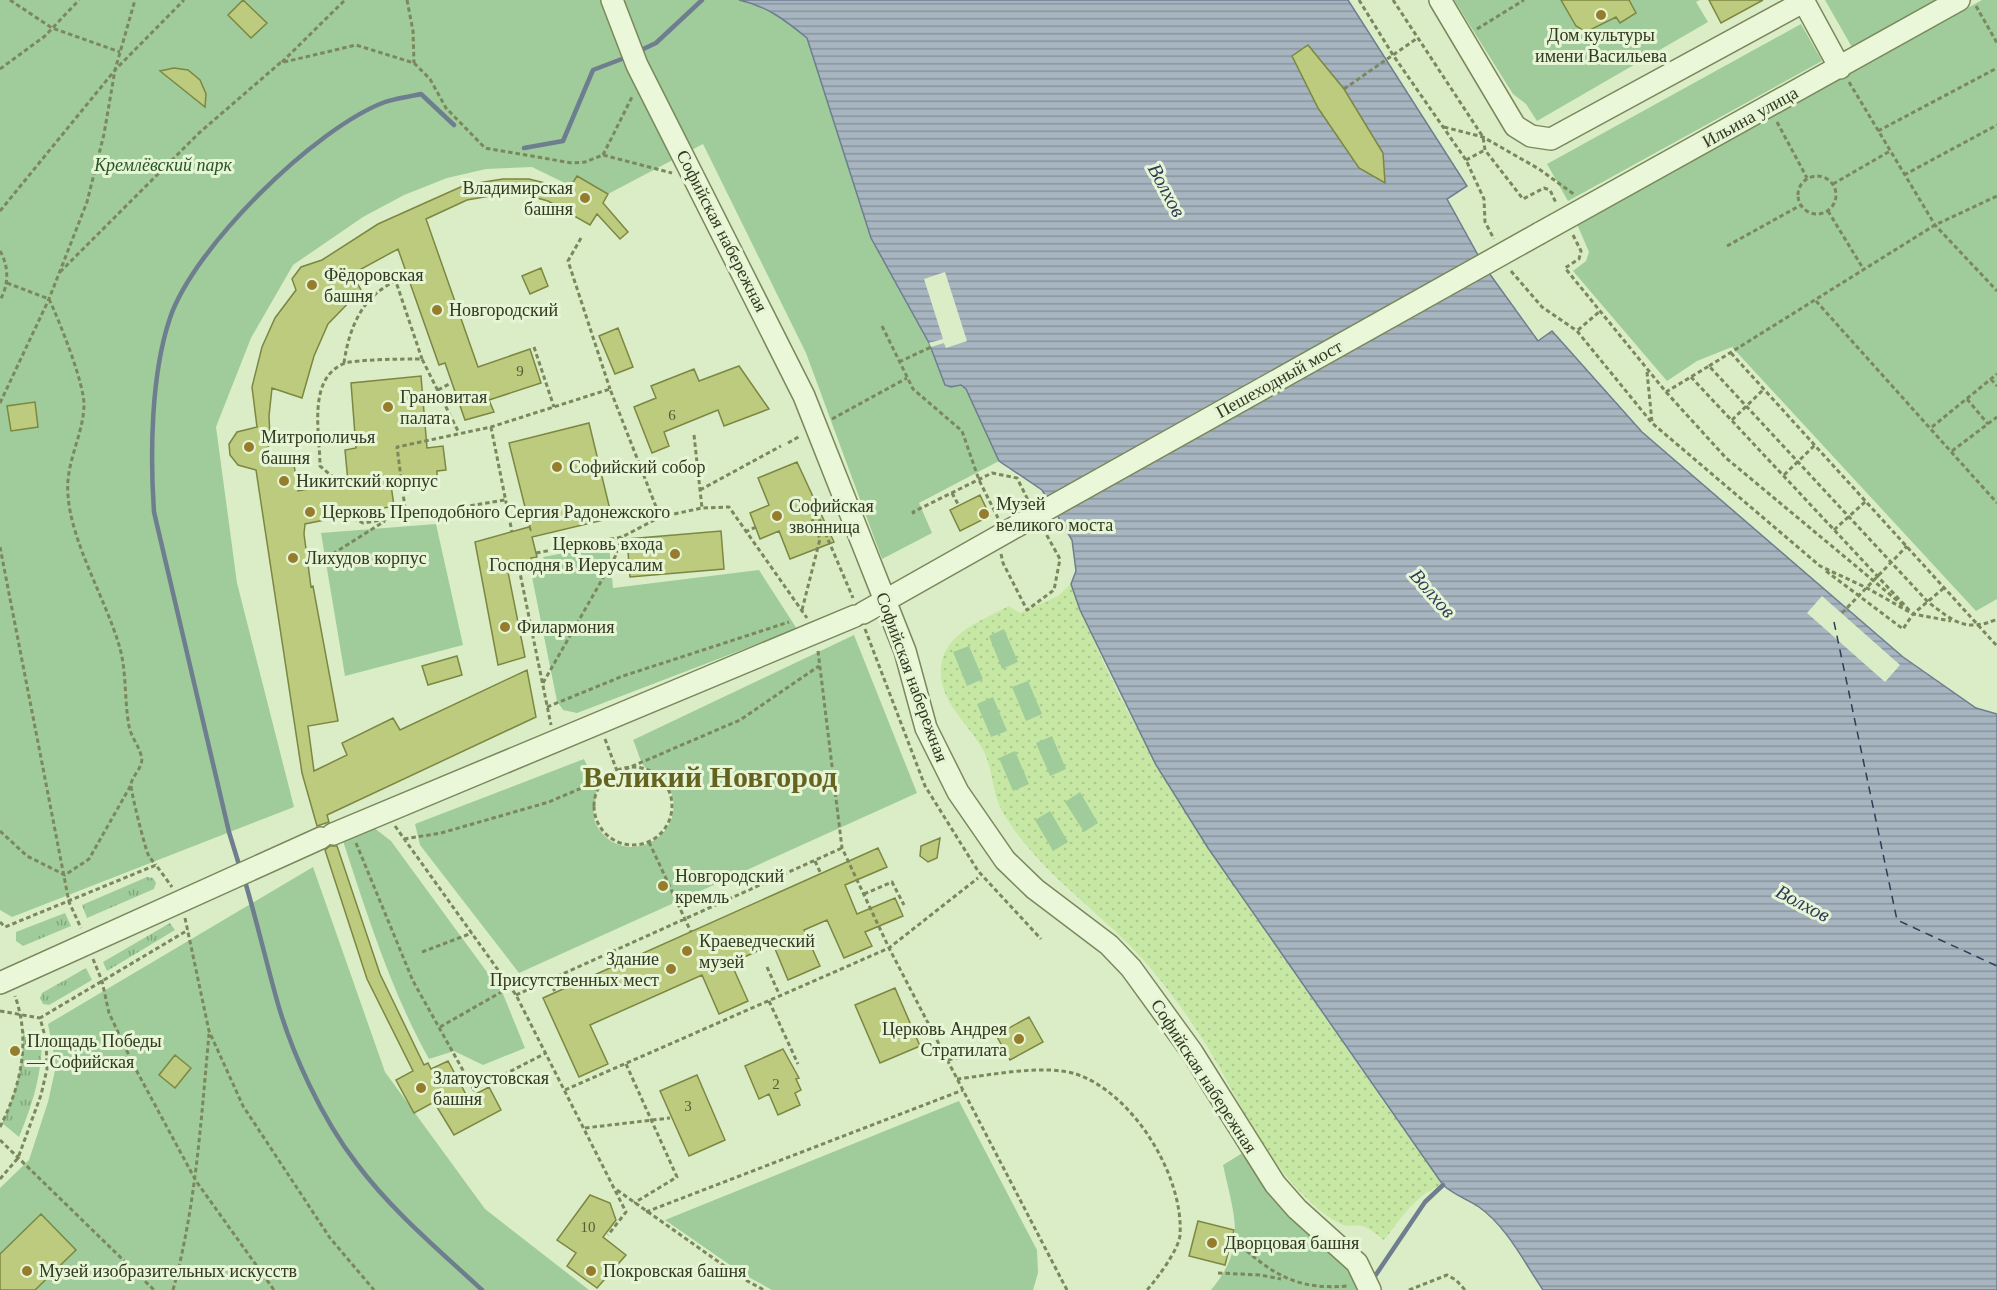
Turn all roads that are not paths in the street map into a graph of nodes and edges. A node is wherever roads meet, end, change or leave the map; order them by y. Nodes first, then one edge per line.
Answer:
1 (612, 0) edge
2 (1440, 0) edge
3 (1959, 0) edge
4 (1803, 1) edge
5 (1840, 68) junction
6 (1540, 232) joint
7 (886, 601) junction
8 (4, 981) edge
9 (1369, 1286) edge

1 - 7 street, Софийская набережная
2 - 4 street
3 - 5 street, Ильина улица
4 - 5 street
5 - 6 street, Ильина улица
6 - 7 street, Пешеходный мост, bridge
7 - 8 street, Пешеходный мост
7 - 9 street, Софийская набережная

